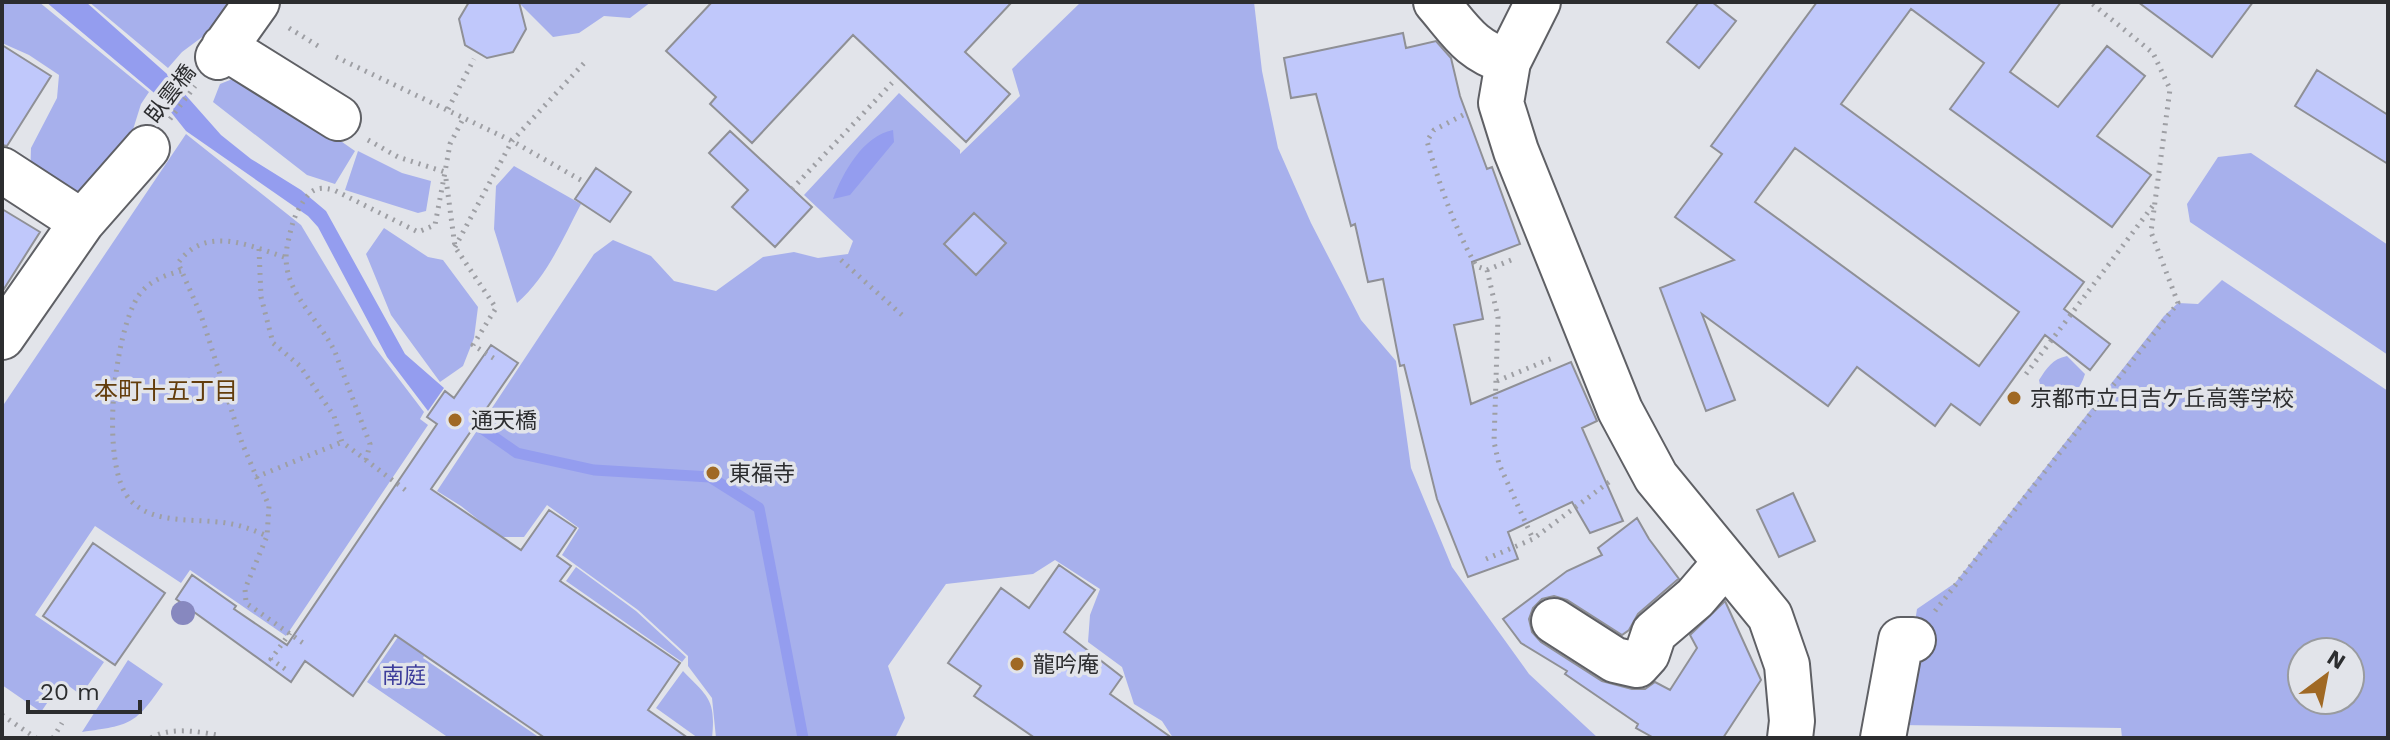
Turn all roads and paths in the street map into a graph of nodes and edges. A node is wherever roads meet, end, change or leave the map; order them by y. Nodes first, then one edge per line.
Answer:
1 (257, 2) edge
2 (1436, 2) edge
3 (1538, 2) edge
4 (2090, 2) edge
5 (296, 33) dead end
6 (318, 46) dead end
7 (221, 52) junction
8 (336, 57) dead end
9 (474, 59) dead end
10 (586, 61) dead end
11 (1508, 62) junction
12 (365, 71) junction
13 (892, 83) dead end
14 (448, 109) junction
15 (1468, 109) dead end
16 (464, 117) junction
17 (338, 118) junction
18 (512, 141) junction
19 (147, 148) joint
20 (2, 170) edge
21 (445, 172) junction
22 (586, 183) dead end
23 (792, 189) dead end
24 (2156, 202) junction
25 (82, 222) junction
26 (455, 247) junction
27 (259, 249) junction
28 (284, 257) junction
29 (841, 260) dead end
30 (181, 271) junction
31 (903, 316) dead end
32 (2, 337) edge
33 (1560, 355) dead end
34 (498, 361) dead end
35 (2026, 374) dead end
36 (1497, 381) junction
37 (342, 442) junction
38 (366, 460) junction
39 (1610, 466) dead end
40 (256, 477) junction
41 (408, 492) dead end
42 (267, 536) junction
43 (1533, 539) junction
44 (1486, 559) dead end
45 (1725, 563) junction
46 (1554, 621) dead end
47 (290, 633) dead end
48 (1913, 640) joint
49 (303, 643) dead end
50 (285, 669) dead end
51 (2, 715) edge
52 (62, 723) dead end
53 (217, 735) dead end
54 (36, 738) edge
55 (53, 738) edge
56 (151, 738) edge
57 (1790, 738) edge
58 (1883, 738) edge

1 - 7 street
2 - 11 street
3 - 11 street
4 - 24 path
5 - 6 path
7 - 17 street
7 - 19 path, 臥雲橋
8 - 12 path
9 - 14 path
10 - 18 path
11 - 45 street
12 - 14 path
12 - 17 path
13 - 23 path
14 - 16 path
15 - 36 path
16 - 18 path
16 - 21 path
17 - 21 path
18 - 22 path
18 - 26 path
19 - 25 street
20 - 25 street
21 - 26 path
21 - 28 path
24 - 35 path
24 - 48 path
25 - 32 street
26 - 34 path
27 - 28 path
27 - 30 path
27 - 37 path
28 - 38 path
29 - 31 path
30 - 40 path
30 - 42 path
33 - 36 path
36 - 43 path
37 - 38 path
37 - 40 path
38 - 41 path
39 - 43 path
40 - 42 path
42 - 49 path
43 - 44 path
45 - 46 street
45 - 57 street
47 - 50 path
48 - 58 street
51 - 54 path
52 - 55 path
53 - 56 path

